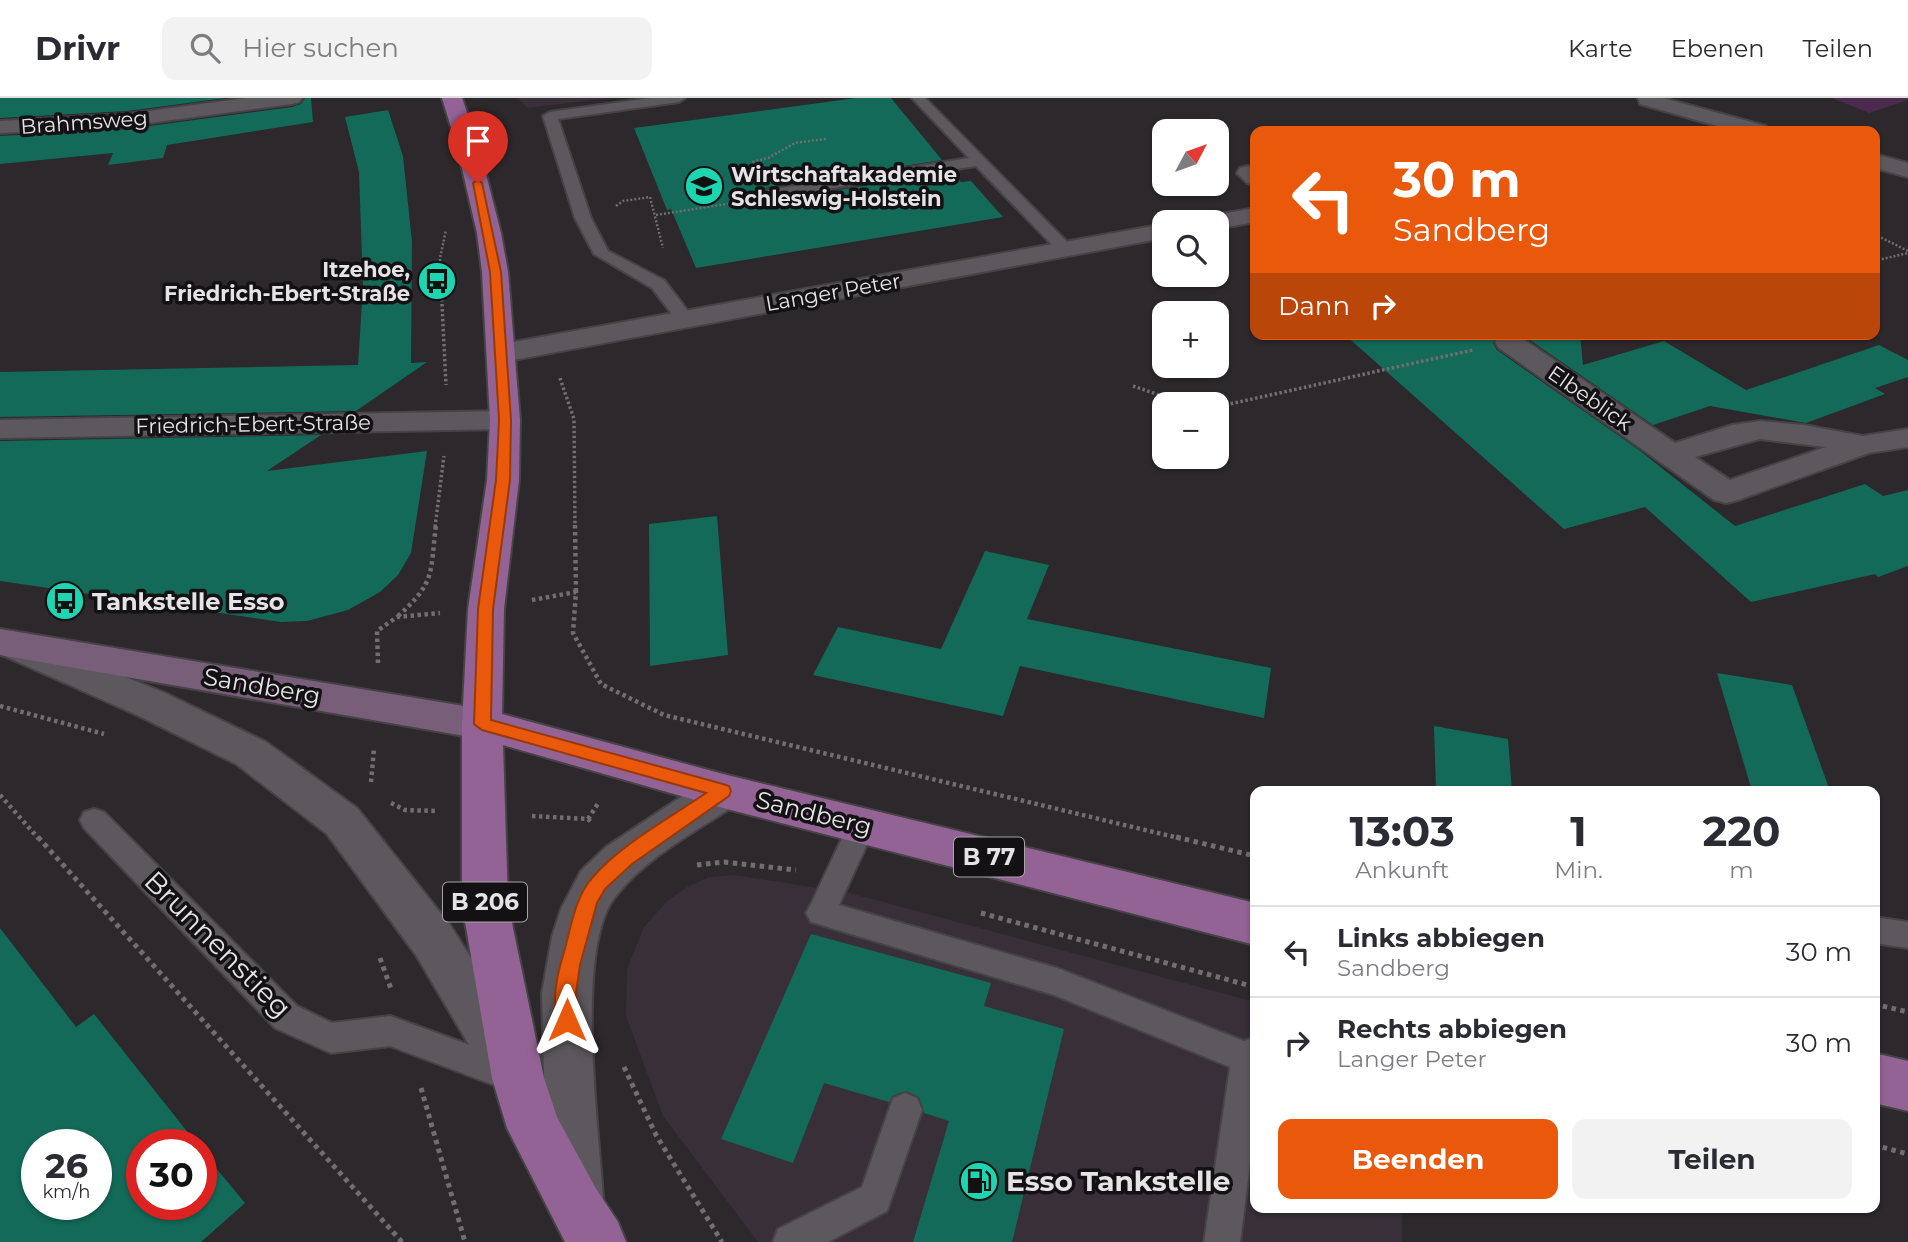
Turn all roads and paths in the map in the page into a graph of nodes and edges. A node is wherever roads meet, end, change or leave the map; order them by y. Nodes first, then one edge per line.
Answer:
1 (292, 98) edge
2 (452, 98) edge
3 (679, 98) edge
4 (918, 98) edge
5 (1647, 100) dead end
6 (1740, 126) edge
7 (0, 127) edge
8 (980, 160) junction
9 (1880, 163) edge
10 (1908, 170) edge
11 (768, 194) dead end
12 (640, 199) dead end
13 (733, 203) dead end
14 (656, 215) junction
15 (1250, 216) edge
16 (1229, 219) edge
17 (446, 227) dead end
18 (1152, 233) edge
19 (1880, 237) edge
20 (1065, 249) junction
21 (1908, 252) edge
22 (665, 254) dead end
23 (1880, 259) edge
24 (685, 319) junction
25 (1509, 342) joint
26 (502, 353) junction
27 (1133, 386) dead end
28 (1152, 392) edge
29 (1229, 404) edge
30 (505, 420) junction
31 (448, 421) junction
32 (0, 429) edge
33 (1908, 438) edge
34 (1863, 445) junction
35 (1670, 454) junction
36 (486, 609) junction
37 (397, 617) dead end
38 (5, 643) edge
39 (0, 706) edge
40 (482, 724) junction
41 (117, 738) dead end
42 (723, 791) junction
43 (0, 795) edge
44 (94, 820) dead end
45 (862, 825) junction
46 (1250, 855) edge
47 (1250, 923) edge
48 (1880, 931) edge
49 (1908, 935) edge
50 (1880, 1005) edge
51 (1908, 1012) edge
52 (1250, 1055) edge
53 (620, 1057) dead end
54 (1250, 1061) edge
55 (518, 1078) junction
56 (1880, 1079) edge
57 (1908, 1086) edge
58 (905, 1110) dead end
59 (1880, 1147) edge
60 (1908, 1154) edge
61 (586, 1224) edge
62 (402, 1242) edge
63 (723, 1242) edge
64 (793, 1242) edge
65 (1222, 1242) edge

1 - 7 street, Brahmsweg
2 - 26 main road, B 206
3 - 24 lane
4 - 8 lane
5 - 6 street
8 - 11 lane
8 - 20 lane
9 - 10 street
12 - 14 path
13 - 14 path
14 - 22 path
15 - 16 street
17 - 31 path
18 - 20 street, Langer Peter
19 - 21 path
20 - 24 street, Langer Peter
21 - 23 path
24 - 26 street, Langer Peter
25 - 29 path
25 - 35 street, Elbeblick
26 - 30 main road, B 206
27 - 28 path
30 - 31 street, Friedrich-Ebert-Straße
30 - 36 main road, B 206
31 - 32 street, Friedrich-Ebert-Straße
31 - 37 path
33 - 34 street, Elbeblick
34 - 35 street, Elbeblick
34 - 35 street, Elbeblick
36 - 40 main road, B 206
36 - 46 path
38 - 40 main road, Sandberg
38 - 55 street
39 - 41 path
40 - 42 main road, Sandberg / B 77
40 - 55 main road, B 206
42 - 45 main road, Sandberg / B 77
42 - 61 street
43 - 62 path
44 - 55 lane, Brunnenstieg
45 - 47 main road, Sandberg / B 77
45 - 52 lane
48 - 49 lane
50 - 51 path
53 - 63 path
54 - 65 lane
55 - 61 main road, B 206
56 - 57 main road
58 - 64 lane
59 - 60 path

